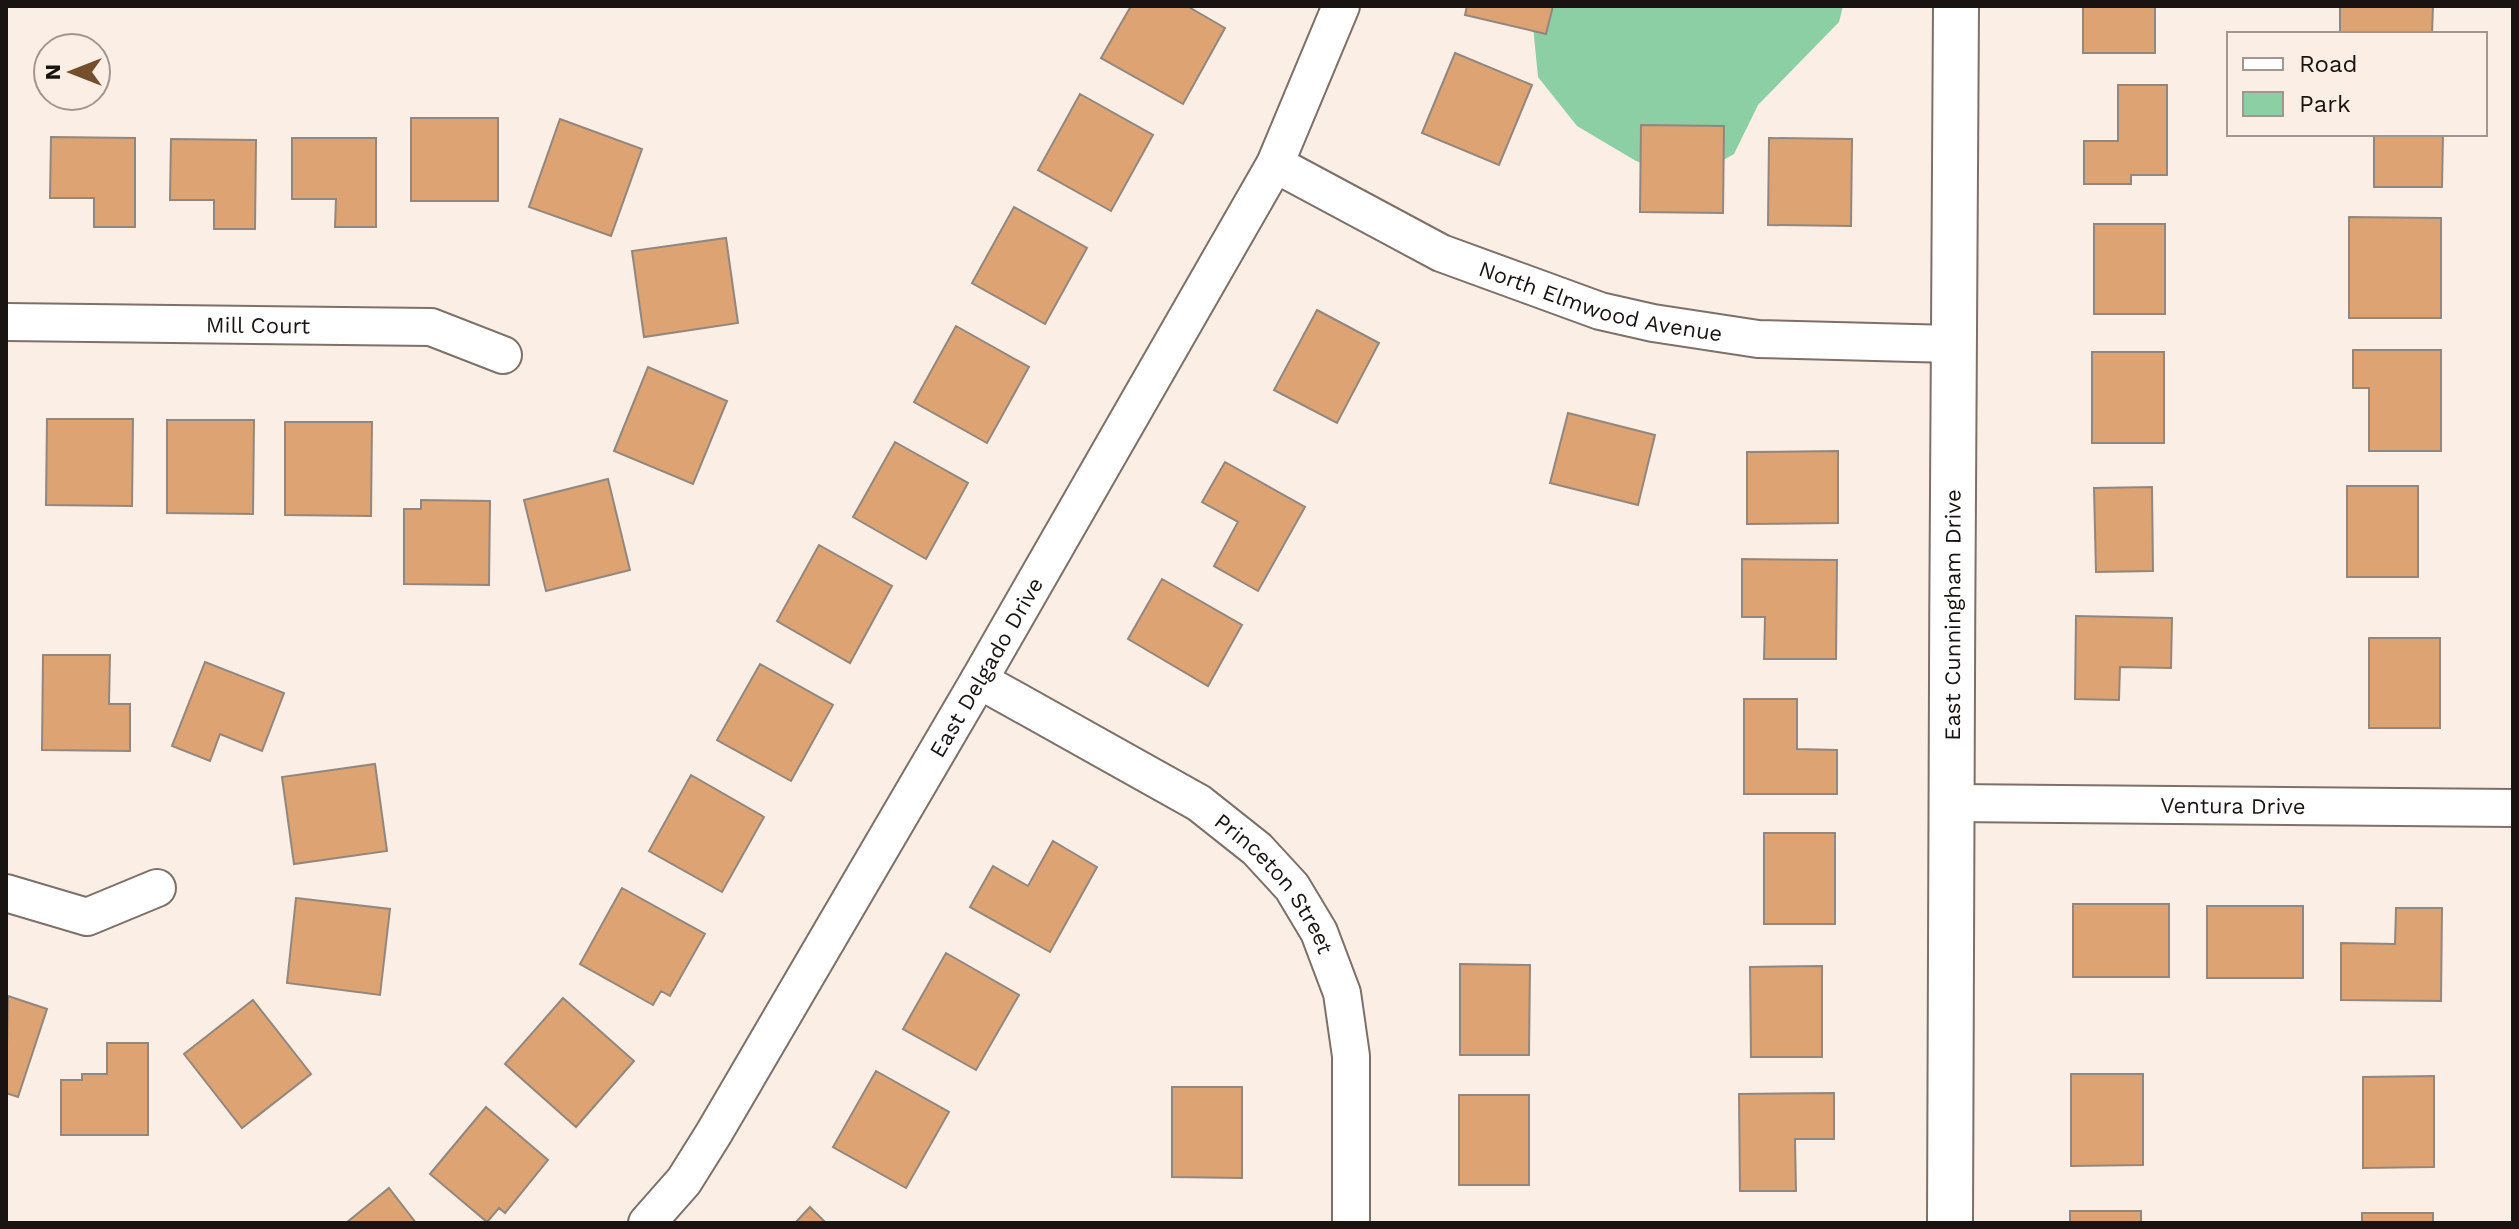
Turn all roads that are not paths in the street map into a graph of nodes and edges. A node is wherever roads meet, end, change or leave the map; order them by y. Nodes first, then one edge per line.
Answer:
1 (1341, 6) edge
2 (1956, 6) edge
3 (1275, 164) junction
4 (6, 322) edge
5 (1952, 344) junction
6 (503, 355) dead end
7 (979, 680) junction
8 (1953, 803) junction
9 (2513, 808) edge
10 (157, 888) dead end
11 (6, 893) edge
12 (647, 1223) edge
13 (1351, 1223) edge
14 (1950, 1223) edge

1 - 3 street, East Delgado Drive
2 - 5 street, East Cunningham Drive
3 - 5 street, North Elmwood Avenue
3 - 7 street, East Delgado Drive
4 - 6 street, Mill Court
5 - 8 street, East Cunningham Drive
7 - 12 street, East Delgado Drive
7 - 13 street, Princeton Street
8 - 9 street, Ventura Drive
8 - 14 street, East Cunningham Drive
10 - 11 street

